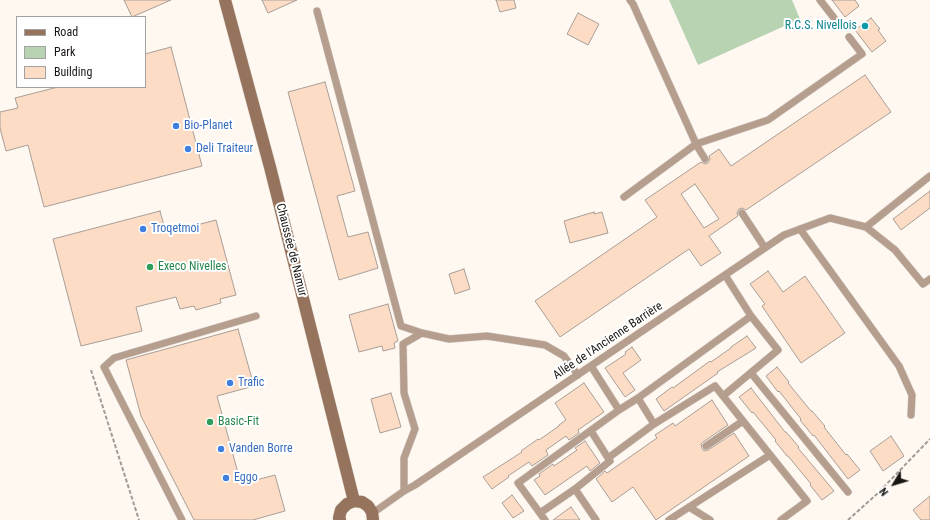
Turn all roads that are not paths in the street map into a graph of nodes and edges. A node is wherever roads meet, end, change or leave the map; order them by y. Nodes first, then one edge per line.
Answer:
1 (225, 0) edge
2 (630, 0) edge
3 (820, 0) edge
4 (317, 11) dead end
5 (838, 23) dead end
6 (849, 37) dead end
7 (696, 144) junction
8 (705, 158) dead end
9 (930, 176) edge
10 (624, 197) dead end
11 (742, 213) dead end
12 (866, 226) junction
13 (800, 229) junction
14 (765, 248) junction
15 (725, 275) junction
16 (930, 279) edge
17 (256, 316) dead end
18 (751, 316) junction
19 (422, 333) junction
20 (591, 366) junction
21 (751, 373) junction
22 (578, 375) junction
23 (723, 396) junction
24 (638, 398) junction
25 (619, 410) junction
26 (911, 415) dead end
27 (743, 421) junction
28 (654, 424) junction
29 (590, 431) junction
30 (706, 446) dead end
31 (770, 454) junction
32 (608, 458) junction
33 (575, 489) junction
34 (404, 491) junction
35 (848, 492) dead end
36 (354, 501) junction
37 (689, 507) junction
38 (540, 513) junction
39 (373, 516) edge
40 (182, 520) edge
41 (340, 520) edge
42 (545, 520) edge
43 (596, 520) edge
44 (669, 520) edge
45 (710, 520) edge
46 (781, 520) edge

1 - 36 main road, Chaussée de Namur
2 - 7 lane
3 - 5 lane
4 - 19 lane
6 - 7 lane
7 - 8 lane
7 - 10 lane
9 - 12 lane
11 - 14 lane
12 - 13 lane, Allée de l'Ancienne Barrière
12 - 16 lane, Allée de l'Ancienne Barrière
13 - 14 lane, Allée de l'Ancienne Barrière
13 - 26 lane
14 - 15 lane, Allée de l'Ancienne Barrière
15 - 18 lane
15 - 20 lane, Allée de l'Ancienne Barrière
17 - 40 lane
18 - 21 lane
18 - 24 lane
19 - 22 lane
19 - 34 lane
20 - 22 lane, Allée de l'Ancienne Barrière
20 - 25 lane
21 - 23 lane
21 - 35 lane
22 - 34 lane, Allée de l'Ancienne Barrière
23 - 27 lane
23 - 28 lane
24 - 25 lane
24 - 28 lane
25 - 29 lane
27 - 30 lane
27 - 31 lane
28 - 32 lane
29 - 32 lane
29 - 38 lane
31 - 37 lane
31 - 46 lane
32 - 33 lane
33 - 38 lane
33 - 43 lane
34 - 39 lane, Allée de l'Ancienne Barrière
36 - 39 main road
36 - 41 main road
37 - 44 lane
37 - 45 lane
38 - 42 lane

